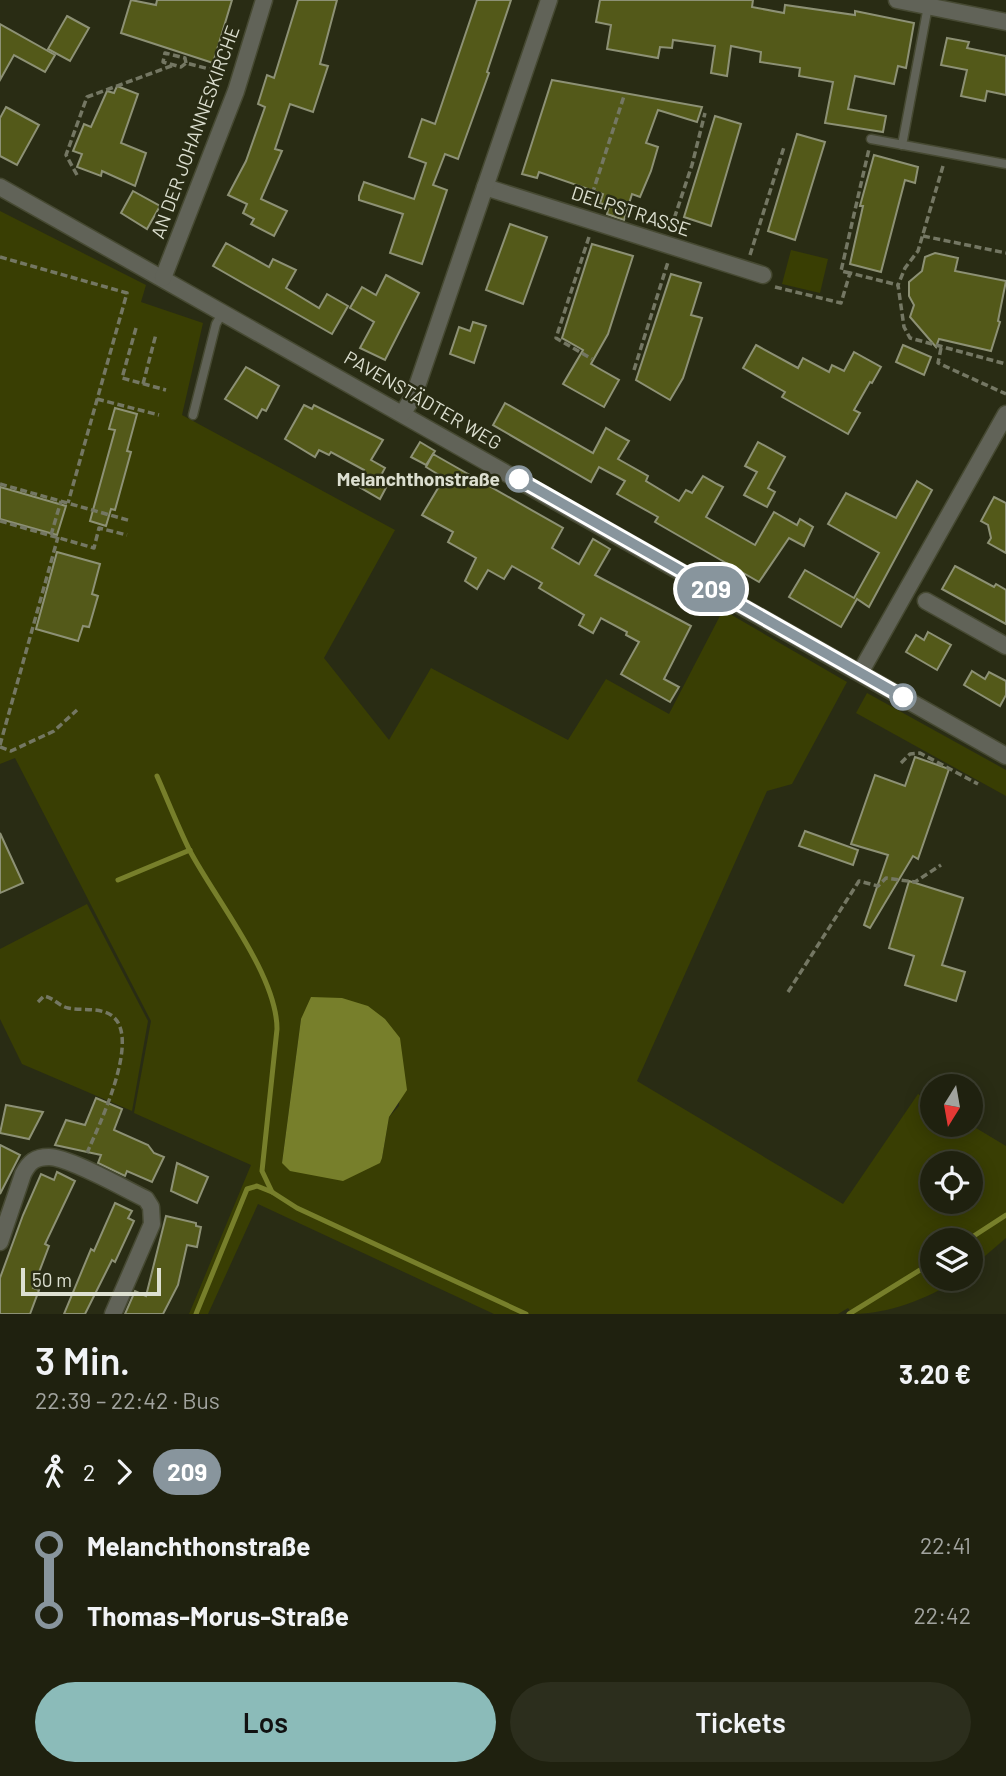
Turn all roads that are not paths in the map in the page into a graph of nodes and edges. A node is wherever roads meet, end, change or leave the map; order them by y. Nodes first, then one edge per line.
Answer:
1 (264, 0) edge
2 (550, 0) edge
3 (897, 0) edge
4 (928, 6) junction
5 (1006, 22) edge
6 (871, 139) road end
7 (902, 145) junction
8 (1006, 164) edge
9 (0, 187) edge
10 (485, 187) junction
11 (763, 275) road end
12 (163, 278) junction
13 (223, 312) junction
14 (403, 413) junction
15 (1006, 414) edge
16 (193, 415) dead end
17 (926, 601) dead end
18 (1006, 646) edge
19 (860, 673) junction
20 (1006, 755) edge
21 (0, 1242) edge
22 (113, 1314) edge

1 - 12 street, AN DER JOHANNESKIRCHE
2 - 10 street
3 - 4 street
4 - 5 street
4 - 7 lane
6 - 7 lane
7 - 8 lane
9 - 12 street, PAVENSTÄDTER WEG
10 - 11 street, DELPSTRASSE
10 - 14 street
12 - 13 street, PAVENSTÄDTER WEG
13 - 14 street, PAVENSTÄDTER WEG
13 - 16 lane
14 - 19 street, PAVENSTÄDTER WEG
15 - 19 street
17 - 18 street
19 - 20 street, PAVENSTÄDTER WEG
21 - 22 street

